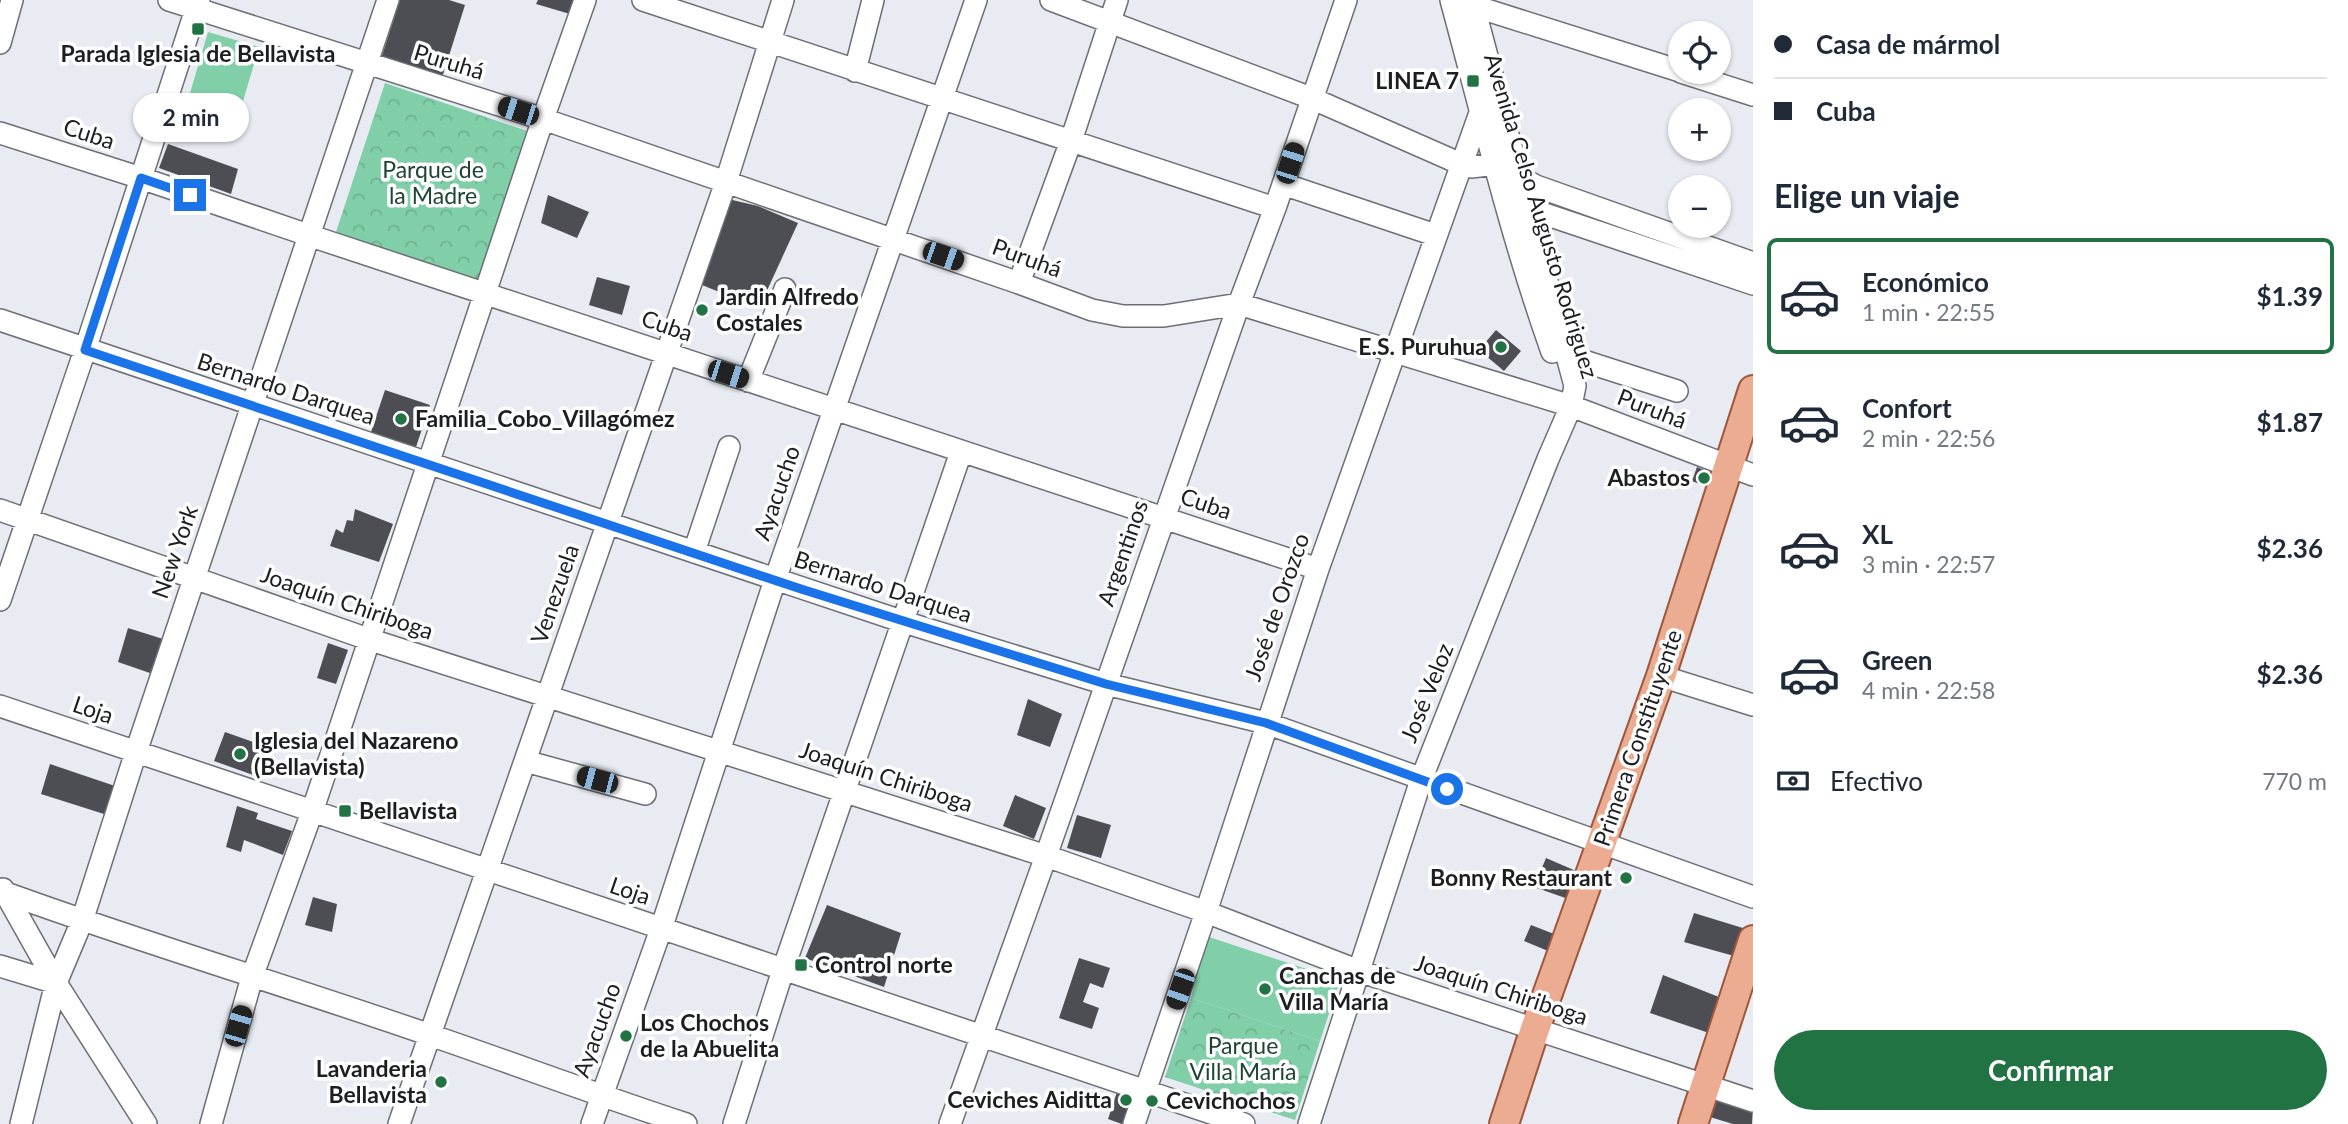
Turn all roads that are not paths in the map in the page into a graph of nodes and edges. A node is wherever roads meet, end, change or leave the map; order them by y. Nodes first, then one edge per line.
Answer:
1 (12, 0) edge
2 (169, 0) edge
3 (388, 0) edge
4 (585, 0) edge
5 (643, 0) edge
6 (783, 0) edge
7 (873, 0) edge
8 (976, 0) edge
9 (1051, 0) edge
10 (1117, 0) edge
11 (1346, 0) edge
12 (1451, 0) edge
13 (1473, 3) edge
14 (197, 5) edge
15 (1110, 21) junction
16 (768, 42) junction
17 (0, 43) edge
18 (366, 64) junction
19 (1668, 68) edge
20 (855, 71) junction
21 (1719, 84) edge
22 (1753, 95) edge
23 (1311, 98) junction
24 (941, 99) junction
25 (1481, 110) junction
26 (543, 119) junction
27 (0, 133) edge
28 (1071, 141) junction
29 (1496, 164) junction
30 (1466, 165) junction
31 (141, 178) junction
32 (1520, 178) junction
33 (726, 182) junction
34 (1283, 184) junction
35 (1505, 200) junction
36 (1275, 208) junction
37 (1528, 209) junction
38 (1435, 235) junction
39 (311, 236) junction
40 (892, 239) junction
41 (1753, 263) edge
42 (1019, 283) junction
43 (1753, 284) edge
44 (785, 289) dead end
45 (486, 293) junction
46 (1238, 304) junction
47 (0, 320) edge
48 (85, 350) junction
49 (1393, 351) junction
50 (666, 354) junction
51 (1565, 355) junction
52 (748, 381) junction
53 (1753, 390) edge
54 (1677, 391) dead end
55 (253, 405) junction
56 (1571, 407) junction
57 (834, 410) junction
58 (729, 447) dead end
59 (961, 452) junction
60 (430, 464) junction
61 (1740, 470) edge
62 (0, 510) edge
63 (1163, 517) junction
64 (29, 519) junction
65 (608, 523) junction
66 (694, 552) junction
67 (1318, 569) junction
68 (194, 578) junction
69 (775, 580) junction
70 (0, 600) edge
71 (904, 622) junction
72 (368, 639) junction
73 (1661, 676) junction
74 (1106, 684) junction
75 (548, 696) junction
76 (1753, 705) edge
77 (0, 706) edge
78 (1266, 723) junction
79 (720, 751) junction
80 (136, 752) junction
81 (525, 761) junction
82 (1421, 779) junction
83 (845, 791) junction
84 (645, 794) dead end
85 (312, 812) junction
86 (1602, 844) junction
87 (1046, 856) junction
88 (488, 871) junction
89 (3, 888) edge
90 (1753, 897) edge
91 (1206, 912) junction
92 (82, 921) junction
93 (662, 929) junction
94 (1753, 940) edge
95 (0, 966) edge
96 (783, 970) junction
97 (1359, 971) junction
98 (252, 977) junction
99 (56, 983) junction
100 (1535, 1029) junction
101 (430, 1035) junction
102 (981, 1035) junction
103 (1705, 1086) junction
104 (1145, 1091) junction
105 (602, 1097) junction
106 (1753, 1101) edge
107 (21, 1124) edge
108 (146, 1124) edge
109 (211, 1124) edge
110 (399, 1124) edge
111 (592, 1124) edge
112 (686, 1124) edge
113 (734, 1124) edge
114 (950, 1124) edge
115 (1134, 1124) edge
116 (1244, 1124) edge
117 (1309, 1124) edge
118 (1504, 1124) edge
119 (1693, 1124) edge

1 - 17 street
2 - 14 street, Puruhá
3 - 18 street, New York
4 - 26 street
5 - 16 street
6 - 16 street, Venezuela
7 - 20 street
8 - 24 street, Ayacucho
9 - 15 street
10 - 15 street
11 - 23 street, Argentinos
12 - 25 street, Avenida Celso Augusto Rodriguez
13 - 19 street
13 - 32 street, Avenida Celso Augusto Rodriguez
14 - 18 street, Puruhá
14 - 31 street
15 - 23 street
15 - 28 street
16 - 20 street
16 - 33 street, Venezuela
18 - 26 street, Puruhá
18 - 39 street, New York
20 - 24 street
21 - 22 street
23 - 30 street
23 - 34 street, Argentinos
24 - 28 street
24 - 40 street, Ayacucho
25 - 29 street, Avenida Celso Augusto Rodriguez
25 - 30 street, José de Orozco
26 - 33 street, Puruhá
26 - 45 street
27 - 31 street, Cuba
28 - 36 street
28 - 42 street
29 - 30 street
29 - 32 street
29 - 35 street, Avenida Celso Augusto Rodriguez
30 - 35 street
30 - 38 street, José de Orozco
31 - 39 street, Cuba
31 - 48 street
32 - 37 street, Avenida Celso Augusto Rodriguez
32 - 41 street
33 - 40 street, Puruhá
33 - 50 street, Venezuela
34 - 36 street, Argentinos
34 - 38 street
35 - 37 street
35 - 56 street, Avenida Celso Augusto Rodriguez
36 - 46 street, Argentinos
37 - 43 street
37 - 51 street, Avenida Celso Augusto Rodriguez
38 - 49 street, José de Orozco
39 - 45 street, Cuba
39 - 55 street, New York
40 - 42 street, Puruhá
40 - 57 street, Ayacucho
42 - 46 street, Puruhá
44 - 52 street
45 - 50 street, Cuba
45 - 60 street
46 - 49 street, Puruhá
46 - 63 street, Argentinos
47 - 48 street, Bernardo Darquea
48 - 55 street, Bernardo Darquea
48 - 64 street
49 - 56 street, Puruhá
49 - 67 street, José de Orozco
50 - 52 street, Cuba
50 - 65 street, Venezuela
51 - 54 street
51 - 56 street, Avenida Celso Augusto Rodriguez
52 - 57 street, Cuba
53 - 61 main road, Primera Constituyente
55 - 60 street, Bernardo Darquea
55 - 68 street, New York
56 - 61 street, Puruhá
56 - 82 street, José Veloz
57 - 59 street, Cuba
57 - 69 street, Ayacucho
58 - 66 street
59 - 63 street, Cuba
59 - 71 street
60 - 65 street, Bernardo Darquea
60 - 72 street
61 - 73 main road, Primera Constituyente
62 - 64 street, Joaquín Chiriboga
63 - 67 street, Cuba
63 - 74 street, Argentinos
64 - 68 street, Joaquín Chiriboga
64 - 70 street
65 - 66 street, Bernardo Darquea
65 - 75 street, Venezuela
66 - 69 street, Bernardo Darquea
67 - 78 street, José de Orozco
68 - 72 street, Joaquín Chiriboga
68 - 80 street, New York
69 - 71 street, Bernardo Darquea
69 - 79 street, Ayacucho
71 - 74 street, Bernardo Darquea
71 - 83 street
72 - 75 street, Joaquín Chiriboga
72 - 85 street
73 - 76 street
73 - 86 main road, Primera Constituyente
74 - 78 street, Bernardo Darquea
74 - 87 street, Argentinos
75 - 79 street, Joaquín Chiriboga
75 - 81 street, Venezuela
77 - 80 street, Loja
78 - 82 street, Bernardo Darquea
78 - 91 street, José de Orozco
79 - 83 street, Joaquín Chiriboga
79 - 93 street, Ayacucho
80 - 85 street, Loja
80 - 92 street, New York
81 - 84 street
81 - 88 street, Venezuela
82 - 86 street, Bernardo Darquea
82 - 97 street, José Veloz
83 - 87 street, Joaquín Chiriboga
83 - 96 street
85 - 88 street, Loja
85 - 98 street
86 - 90 street, Bernardo Darquea
86 - 100 main road, Primera Constituyente
87 - 91 street, Joaquín Chiriboga
87 - 102 street, Argentinos
88 - 93 street, Loja
88 - 101 street, Venezuela
89 - 92 street
89 - 99 street
91 - 97 street, Joaquín Chiriboga
91 - 104 street, José de Orozco
92 - 98 street
92 - 99 street, New York
93 - 96 street, Loja
93 - 105 street, Ayacucho
94 - 103 main road
95 - 99 street
96 - 102 street, Loja
96 - 113 street
97 - 100 street, Joaquín Chiriboga
97 - 117 street, José Veloz
98 - 101 street
98 - 109 street
99 - 107 street, New York
99 - 108 street
100 - 103 street, Joaquín Chiriboga
100 - 118 main road, Primera Constituyente
101 - 105 street
101 - 110 street, Venezuela
102 - 104 street, Loja
102 - 114 street, Argentinos
103 - 106 street, Joaquín Chiriboga
103 - 119 main road
104 - 115 street, José de Orozco
104 - 116 street, Loja
105 - 111 street, Ayacucho
105 - 112 street

